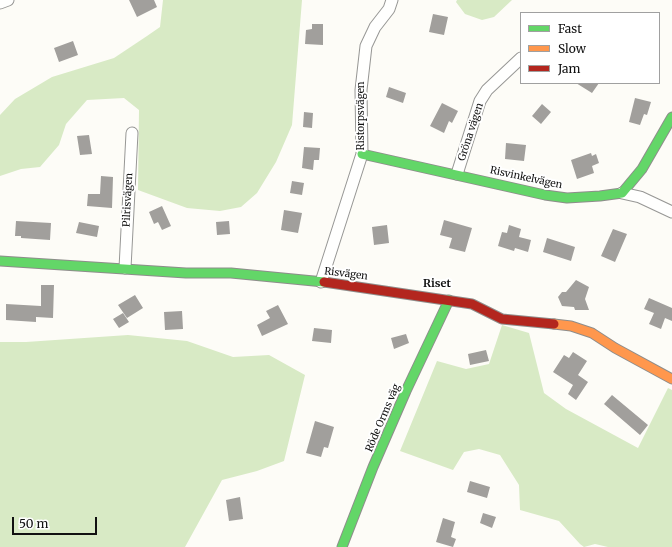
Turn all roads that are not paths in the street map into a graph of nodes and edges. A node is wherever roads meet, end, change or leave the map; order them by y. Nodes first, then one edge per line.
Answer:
1 (8, 0) edge
2 (392, 0) edge
3 (0, 3) edge
4 (520, 59) edge
5 (672, 118) edge
6 (132, 133) dead end
7 (362, 154) junction
8 (457, 174) junction
9 (622, 193) junction
10 (672, 212) edge
11 (0, 261) edge
12 (125, 268) junction
13 (321, 282) junction
14 (449, 300) junction
15 (672, 379) edge
16 (342, 547) edge

1 - 3 street
2 - 7 street, Ristorpsvägen
4 - 8 street, Gröna vägen
5 - 9 street
6 - 12 street, Pilrisvägen
7 - 8 street, Risvinkelvägen
7 - 13 street, Ristorpsvägen
8 - 9 street, Risvinkelvägen
9 - 10 street
11 - 12 street, Risvägen
12 - 13 street, Risvägen
13 - 14 street, Risvägen
14 - 15 street, Risvägen
14 - 16 street, Röde Orms väg

